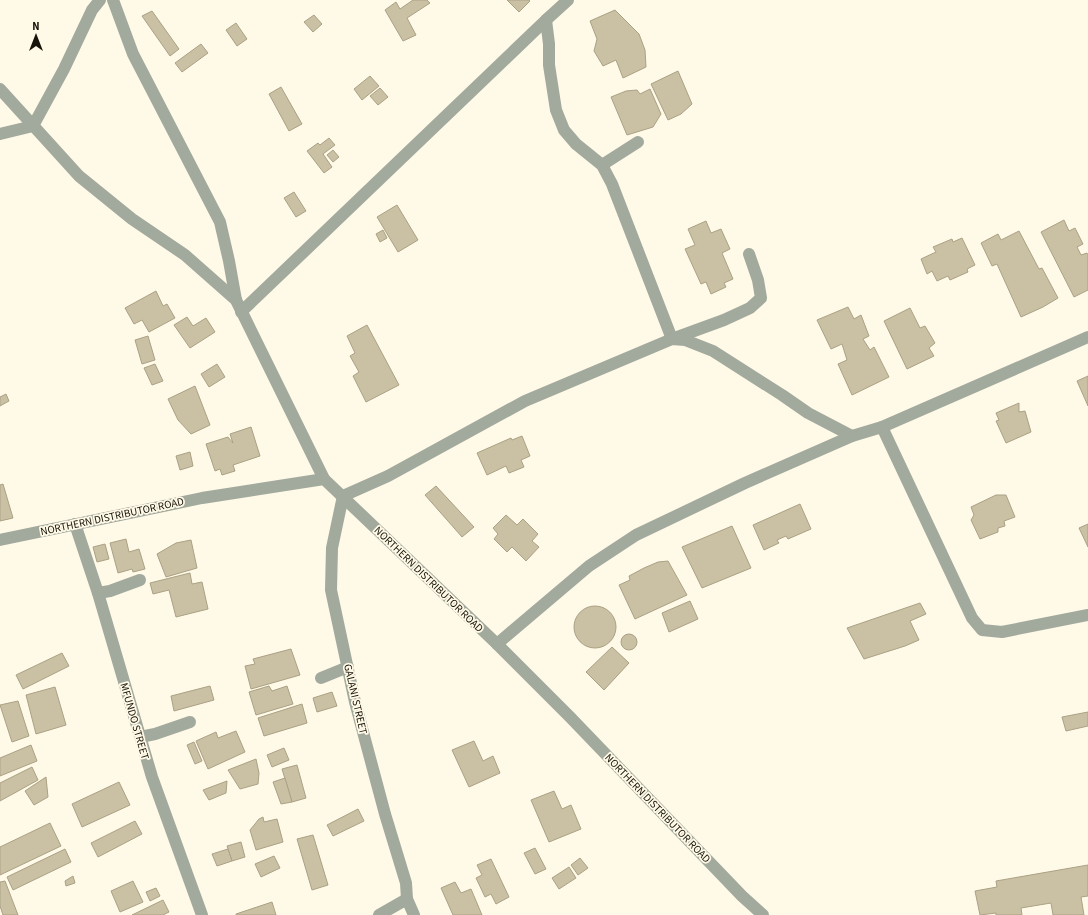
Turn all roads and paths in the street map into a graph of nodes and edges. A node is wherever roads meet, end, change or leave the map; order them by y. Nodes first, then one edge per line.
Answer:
1 (100, 0) edge
2 (113, 0) edge
3 (568, 0) edge
4 (546, 20) junction
5 (0, 89) edge
6 (33, 126) junction
7 (0, 134) edge
8 (638, 142) dead end
9 (602, 165) junction
10 (749, 254) dead end
11 (236, 300) junction
12 (241, 312) junction
13 (1088, 337) edge
14 (672, 339) junction
15 (882, 427) junction
16 (852, 436) junction
17 (324, 479) junction
18 (342, 496) junction
19 (75, 524) junction
20 (0, 540) edge
21 (140, 580) dead end
22 (98, 593) junction
23 (1088, 615) edge
24 (497, 644) junction
25 (348, 667) junction
26 (321, 678) dead end
27 (190, 722) dead end
28 (140, 737) junction
29 (406, 899) junction
30 (202, 915) edge
31 (379, 915) edge
32 (414, 915) edge
33 (763, 915) edge

1 - 6 street
2 - 11 street
3 - 4 street
4 - 9 street
4 - 12 street
5 - 6 street
6 - 7 street
6 - 11 street
8 - 9 street
9 - 14 street
10 - 14 street
11 - 12 street
12 - 17 street
13 - 15 street
14 - 16 street
14 - 18 street
15 - 16 street
15 - 23 street
16 - 24 street
17 - 18 street, NORTHERN DISTRIBUTOR ROAD
17 - 19 street, NORTHERN DISTRIBUTOR ROAD
18 - 24 street, NORTHERN DISTRIBUTOR ROAD
18 - 25 street, GALANI STREET
19 - 20 street, NORTHERN DISTRIBUTOR ROAD
19 - 22 street, MFUNDO STREET
21 - 22 street
22 - 28 street, MFUNDO STREET
24 - 33 street, NORTHERN DISTRIBUTOR ROAD
25 - 26 street
25 - 29 street, GALANI STREET
27 - 28 street
28 - 30 street, MFUNDO STREET
29 - 31 street
29 - 32 street

